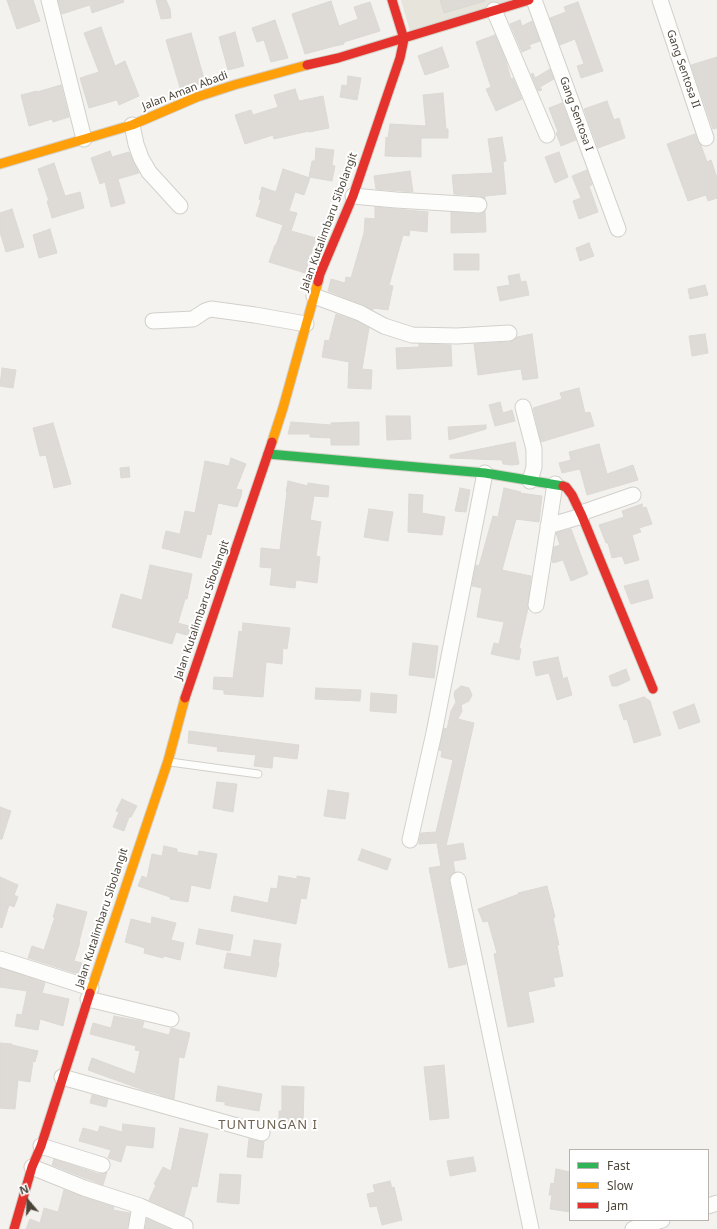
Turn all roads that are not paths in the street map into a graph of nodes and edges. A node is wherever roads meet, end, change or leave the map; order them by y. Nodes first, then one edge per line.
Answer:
1 (49, 0) edge
2 (392, 0) edge
3 (529, 0) edge
4 (534, 0) edge
5 (660, 0) edge
6 (494, 10) junction
7 (404, 39) junction
8 (132, 125) junction
9 (547, 135) dead end
10 (706, 138) dead end
11 (84, 139) junction
12 (0, 164) edge
13 (353, 196) junction
14 (479, 205) dead end
15 (180, 206) dead end
16 (618, 229) dead end
17 (314, 296) junction
18 (153, 321) dead end
19 (306, 324) junction
20 (509, 332) dead end
21 (523, 407) dead end
22 (268, 454) junction
23 (485, 473) junction
24 (530, 481) junction
25 (555, 484) junction
26 (632, 495) dead end
27 (581, 514) junction
28 (548, 526) junction
29 (536, 605) dead end
30 (653, 689) dead end
31 (168, 761) junction
32 (258, 774) dead end
33 (410, 840) dead end
34 (458, 880) dead end
35 (0, 959) edge
36 (90, 993) junction
37 (171, 1019) dead end
38 (62, 1077) junction
39 (262, 1133) dead end
40 (41, 1146) junction
41 (102, 1165) dead end
42 (32, 1167) junction
43 (140, 1206) junction
44 (659, 1221) edge
45 (14, 1229) edge
46 (136, 1229) edge
47 (185, 1229) edge
48 (531, 1229) edge
49 (633, 1229) edge

1 - 11 street
2 - 7 street, Jalan Kutalimbaru Sibolangit
3 - 6 street, Jalan Aman Abadi
4 - 16 street, Gang Sentosa I
5 - 10 street, Gang Sentosa II
6 - 7 street, Jalan Aman Abadi
6 - 9 street
7 - 8 street, Jalan Aman Abadi
7 - 13 street, Jalan Kutalimbaru Sibolangit
8 - 11 street, Jalan Aman Abadi
8 - 15 street
11 - 12 street, Jalan Aman Abadi
13 - 14 street
13 - 17 street, Jalan Kutalimbaru Sibolangit
17 - 19 street, Jalan Kutalimbaru Sibolangit
17 - 20 street
18 - 19 street
19 - 22 street, Jalan Kutalimbaru Sibolangit
21 - 24 street
22 - 23 street
22 - 31 street, Jalan Kutalimbaru Sibolangit
23 - 24 street
23 - 33 street
24 - 25 street
25 - 27 street
25 - 28 street
26 - 27 street
27 - 28 street
27 - 30 street
28 - 29 street
31 - 32 lane
31 - 36 street, Jalan Kutalimbaru Sibolangit
34 - 48 street
35 - 36 street
36 - 37 street
36 - 38 street, Jalan Kutalimbaru Sibolangit
38 - 39 street
38 - 40 street, Jalan Kutalimbaru Sibolangit
40 - 41 street
40 - 42 street, Jalan Kutalimbaru Sibolangit
42 - 43 street
42 - 45 street, Jalan Kutalimbaru Sibolangit
43 - 46 street
43 - 47 street
44 - 49 street

